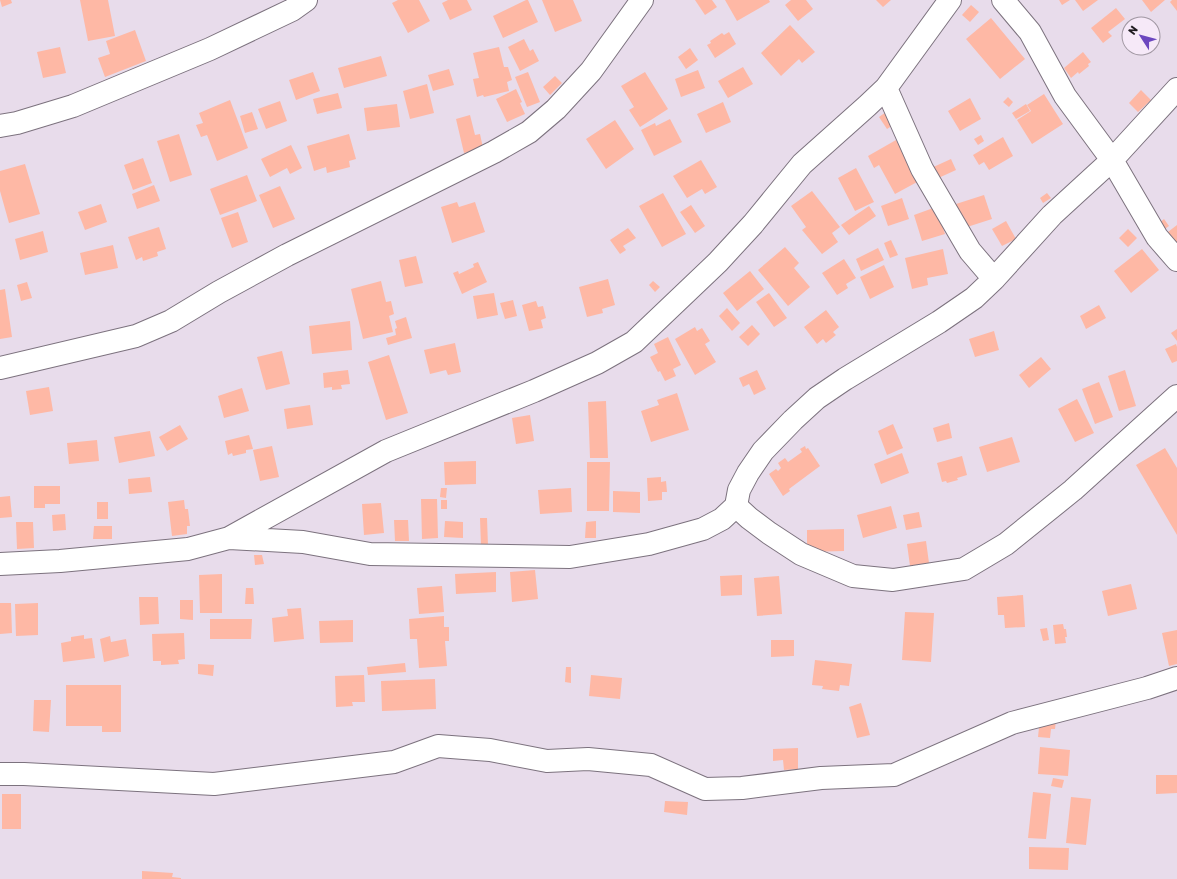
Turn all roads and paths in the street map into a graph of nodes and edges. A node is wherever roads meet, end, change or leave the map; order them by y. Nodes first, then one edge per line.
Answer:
1 (306, 0) edge
2 (642, 0) edge
3 (950, 0) edge
4 (1003, 0) edge
5 (886, 88) junction
6 (1177, 89) edge
7 (0, 126) edge
8 (1112, 160) junction
9 (1177, 260) edge
10 (994, 279) junction
11 (0, 368) edge
12 (1177, 396) edge
13 (736, 506) junction
14 (229, 538) junction
15 (0, 564) edge
16 (1177, 678) edge
17 (0, 774) edge

1 - 7 street
2 - 11 street
3 - 5 street
4 - 8 street
5 - 10 street
5 - 14 street
6 - 8 street
8 - 9 street
8 - 10 street
10 - 13 street
12 - 13 street
13 - 14 street
14 - 15 street
16 - 17 street

